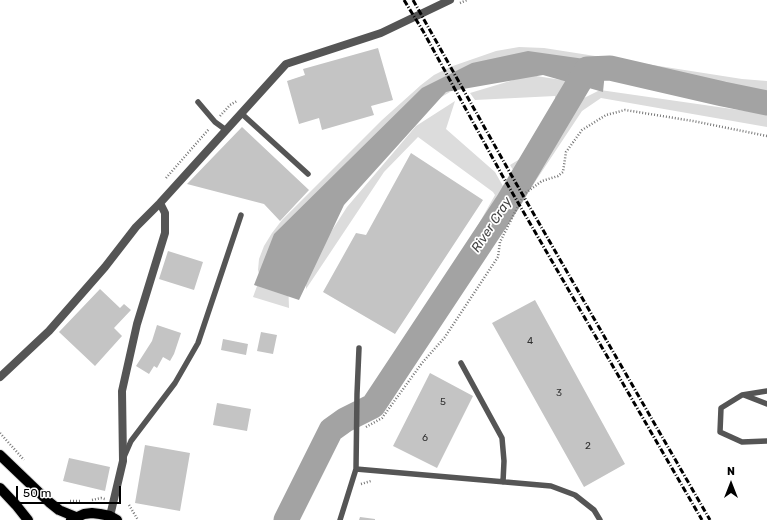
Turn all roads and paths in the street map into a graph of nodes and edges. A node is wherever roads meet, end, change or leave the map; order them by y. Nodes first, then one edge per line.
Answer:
1 (450, 0) edge
2 (198, 102) dead end
3 (242, 114) junction
4 (226, 130) junction
5 (767, 136) edge
6 (308, 174) dead end
7 (160, 204) junction
8 (241, 215) dead end
9 (359, 348) dead end
10 (461, 363) dead end
11 (0, 377) edge
12 (767, 391) edge
13 (742, 395) junction
14 (767, 404) edge
15 (1, 435) edge
16 (357, 435) junction
17 (767, 441) edge
18 (0, 455) edge
19 (123, 461) junction
20 (27, 463) dead end
21 (356, 469) junction
22 (375, 480) dead end
23 (503, 482) junction
24 (362, 483) dead end
25 (0, 488) edge
26 (101, 498) dead end
27 (66, 500) dead end
28 (84, 501) dead end
29 (91, 501) dead end
30 (129, 505) dead end
31 (74, 518) edge
32 (113, 518) edge
33 (28, 520) edge
34 (138, 520) edge
35 (340, 520) edge
36 (600, 520) edge

1 - 3 street
2 - 4 lane
3 - 4 street
3 - 6 lane
4 - 7 street
5 - 16 path
7 - 11 street
7 - 19 street
8 - 19 lane
9 - 16 lane
10 - 23 lane
12 - 13 lane
13 - 14 lane
13 - 17 lane
15 - 20 path
16 - 21 lane
18 - 31 main road
19 - 32 street
21 - 23 lane
21 - 35 lane
22 - 24 path
23 - 36 lane
25 - 33 main road
26 - 29 path
27 - 28 path
30 - 34 path
31 - 32 main road

